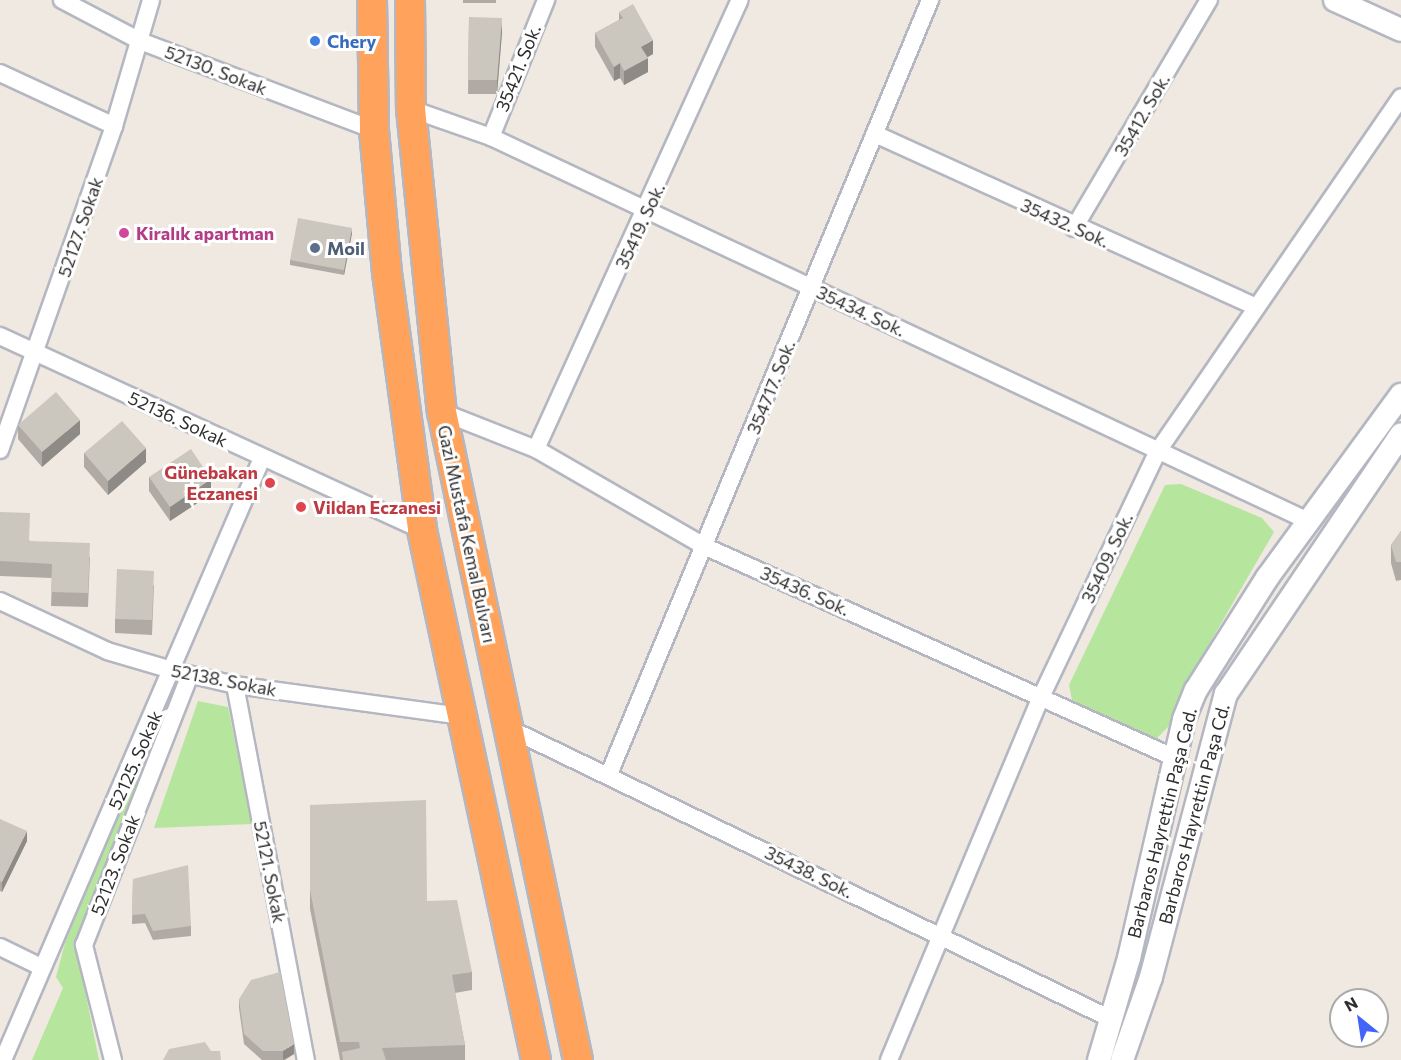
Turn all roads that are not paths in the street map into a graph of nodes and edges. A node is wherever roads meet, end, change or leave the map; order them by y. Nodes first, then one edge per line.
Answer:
1 (62, 0) edge
2 (151, 0) edge
3 (372, 0) edge
4 (410, 0) edge
5 (546, 0) edge
6 (740, 0) edge
7 (930, 0) edge
8 (1209, 0) edge
9 (1335, 0) edge
10 (1401, 30) edge
11 (141, 41) junction
12 (0, 73) edge
13 (1401, 97) edge
14 (411, 109) junction
15 (114, 126) junction
16 (374, 130) junction
17 (875, 134) junction
18 (491, 137) junction
19 (648, 211) junction
20 (1074, 228) junction
21 (811, 287) junction
22 (1257, 307) junction
23 (0, 336) edge
24 (37, 353) junction
25 (1401, 394) edge
26 (442, 412) junction
27 (1401, 435) edge
28 (536, 449) junction
29 (0, 450) edge
30 (1158, 451) junction
31 (262, 458) junction
32 (1308, 521) junction
33 (422, 530) junction
34 (706, 547) junction
35 (0, 601) edge
36 (182, 673) junction
37 (235, 685) junction
38 (1041, 697) junction
39 (460, 716) junction
40 (506, 727) junction
41 (1175, 758) junction
42 (609, 774) junction
43 (941, 936) junction
44 (0, 947) edge
45 (41, 967) junction
46 (1111, 1019) junction
47 (3, 1060) edge
48 (113, 1060) edge
49 (306, 1060) edge
50 (537, 1060) edge
51 (578, 1060) edge
52 (889, 1060) edge
53 (1099, 1060) edge
54 (1122, 1060) edge

1 - 11 street, 52130. Sokak
2 - 11 street, 52127. Sokak
3 - 16 highway, Gazi Mustafa Kemal Bulvarı
4 - 14 highway, Gazi Mustafa Kemal Bulvarı
5 - 18 street, 35421. Sok.
6 - 19 street, 35419. Sok.
7 - 17 street, 354717. Sok.
8 - 20 street, 35412. Sok.
9 - 10 street
11 - 15 street, 52127. Sokak
11 - 16 street, 52130. Sokak
12 - 15 street
13 - 22 street, 35409. Sok.
14 - 18 street, 35434. Sok.
14 - 26 highway, Gazi Mustafa Kemal Bulvarı
15 - 24 street, 52127. Sokak
16 - 33 highway, Gazi Mustafa Kemal Bulvarı
17 - 20 street, 35432. Sok.
17 - 21 street, 354717. Sok.
18 - 19 street, 35434. Sok.
19 - 21 street, 35434. Sok.
19 - 28 street, 35419. Sok.
20 - 22 street, 35432. Sok.
21 - 30 street, 35434. Sok.
21 - 34 street, 354717. Sok.
22 - 30 street, 35409. Sok.
23 - 24 street, 52136. Sokak
24 - 29 street, 52127. Sokak
24 - 31 street, 52136. Sokak
25 - 32 street, Barbaros Hayrettin Paşa Cad.
26 - 28 street, 35436. Sok.
26 - 40 highway, Gazi Mustafa Kemal Bulvarı
27 - 54 street, Barbaros Hayrettin Paşa Cd.
28 - 34 street, 35436. Sok.
30 - 32 street, 35434. Sok.
30 - 38 street, 35409. Sok.
31 - 33 street, 52136. Sokak
31 - 36 street, 52125. Sokak
32 - 41 street, Barbaros Hayrettin Paşa Cad.
33 - 39 highway, Gazi Mustafa Kemal Bulvarı
34 - 38 street, 35436. Sok.
34 - 42 street, 354717. Sok.
35 - 36 street, 52138. Sokak
36 - 37 street, 52138. Sokak
36 - 45 street, 52125. Sokak
36 - 48 street, 52123. Sokak
37 - 39 street, 52138. Sokak
37 - 49 street, 52121. Sokak
38 - 41 street, 35436. Sok.
38 - 43 street, 35409. Sok.
39 - 50 highway, Gazi Mustafa Kemal Bulvarı
40 - 42 street, 35438. Sok.
40 - 51 highway, Gazi Mustafa Kemal Bulvarı
41 - 46 street, Barbaros Hayrettin Paşa Cad.
42 - 43 street, 35438. Sok.
43 - 46 street, 35438. Sok.
43 - 52 street, 35409. Sok.
44 - 45 street
45 - 47 street, 52125. Sokak
46 - 53 street, Barbaros Hayrettin Paşa Cad.

